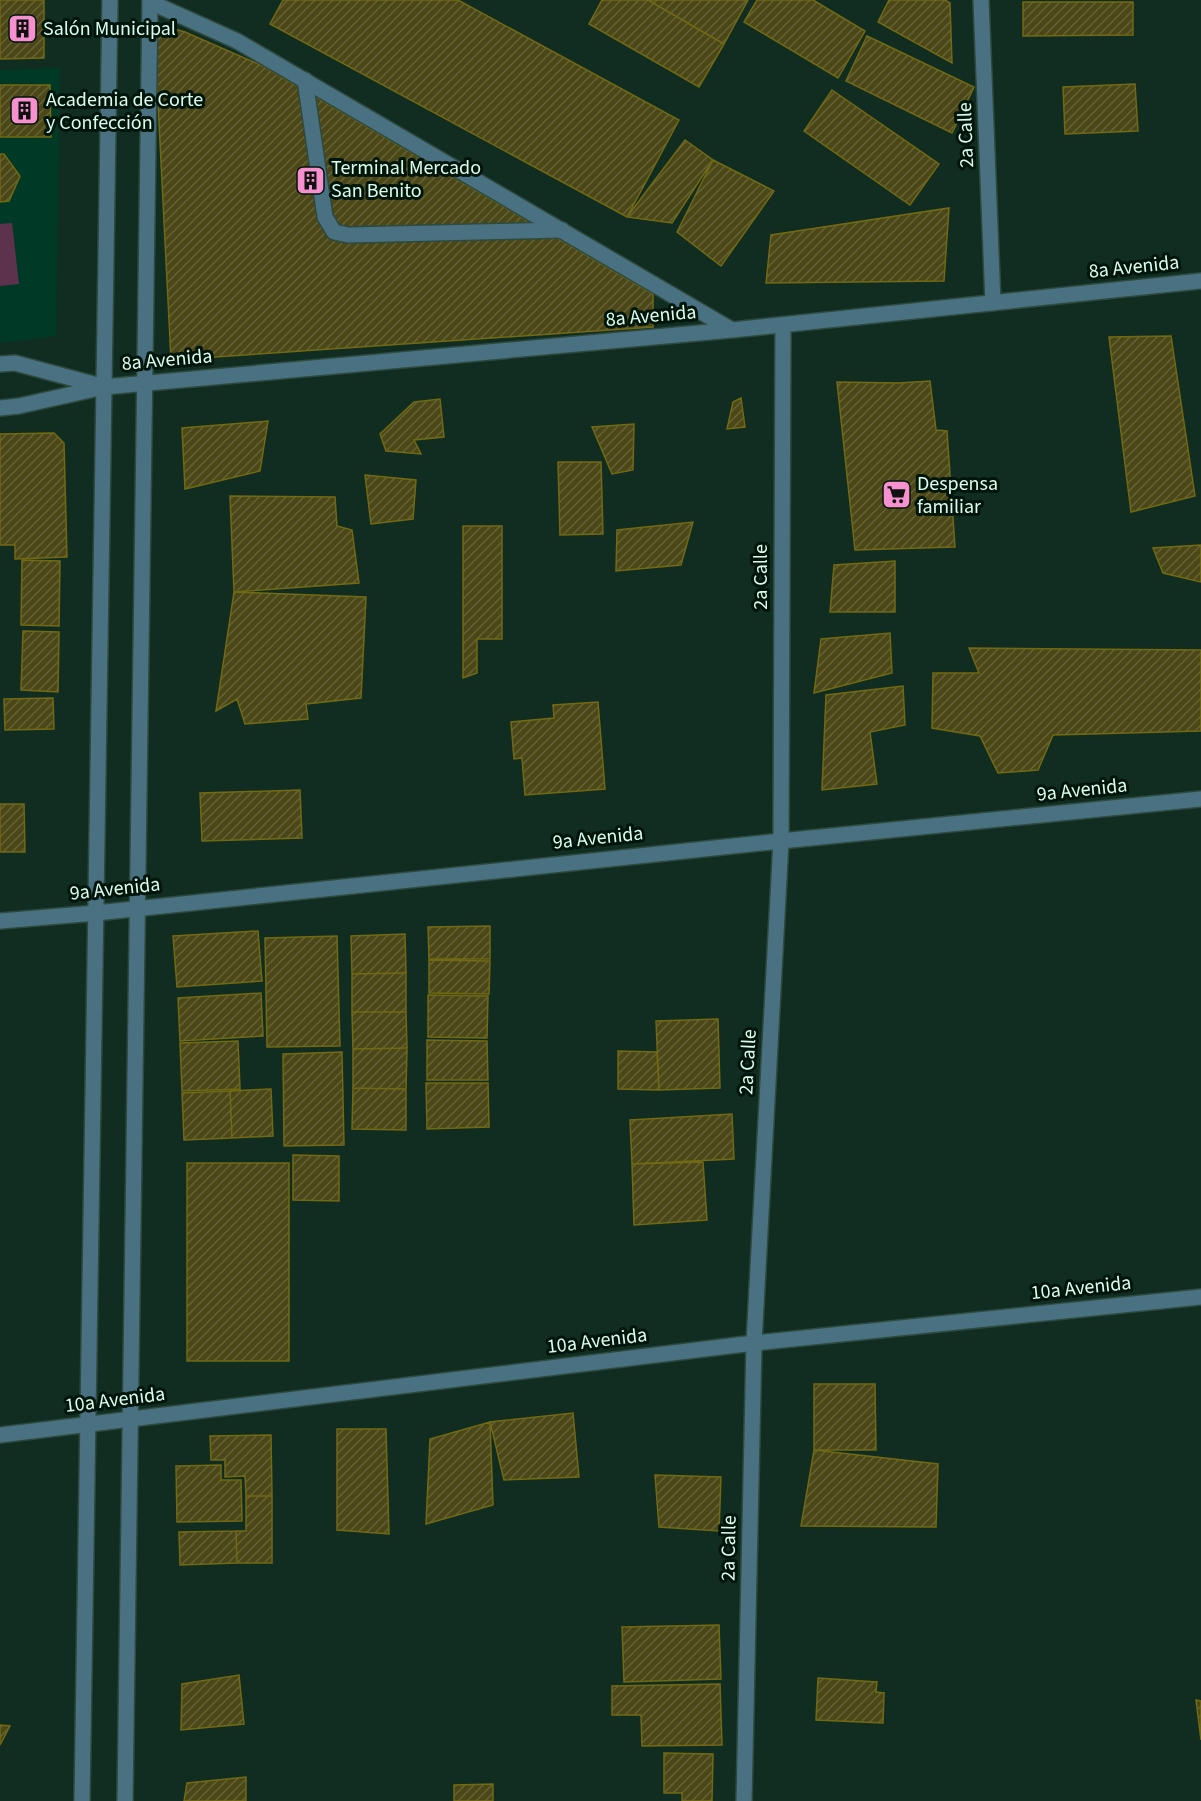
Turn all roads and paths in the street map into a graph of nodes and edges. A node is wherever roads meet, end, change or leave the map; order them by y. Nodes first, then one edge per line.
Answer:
1 (110, 0) edge
2 (981, 0) edge
3 (150, 1) edge
4 (305, 80) junction
5 (562, 230) junction
6 (1201, 281) edge
7 (993, 303) junction
8 (783, 325) junction
9 (732, 330) junction
10 (0, 364) edge
11 (145, 384) junction
12 (104, 387) junction
13 (0, 408) edge
14 (1201, 800) edge
15 (781, 840) junction
16 (137, 908) junction
17 (96, 913) junction
18 (0, 921) edge
19 (1201, 1297) edge
20 (754, 1343) junction
21 (130, 1419) junction
22 (88, 1425) junction
23 (0, 1435) edge
24 (82, 1801) edge
25 (124, 1801) edge
26 (744, 1801) edge

1 - 12 street
2 - 7 street, 2a Calle
3 - 4 street
3 - 11 street
4 - 5 street
4 - 5 street
5 - 9 street
6 - 7 street, 8a Avenida
7 - 8 street, 8a Avenida
8 - 9 street, 8a Avenida
8 - 15 street, 2a Calle
9 - 11 street, 8a Avenida
10 - 12 street, 8a Avenida
11 - 12 street, 8a Avenida
11 - 16 street
12 - 13 street, 8a Avenida
12 - 17 street
14 - 15 street, 9a Avenida
15 - 16 street, 9a Avenida
15 - 20 street, 2a Calle
16 - 17 street, 9a Avenida
16 - 21 street
17 - 18 street, 9a Avenida
17 - 22 street
19 - 20 street, 10a Avenida
20 - 21 street, 10a Avenida
20 - 26 street, 2a Calle
21 - 22 street, 10a Avenida
21 - 25 street
22 - 23 street, 10a Avenida
22 - 24 street

